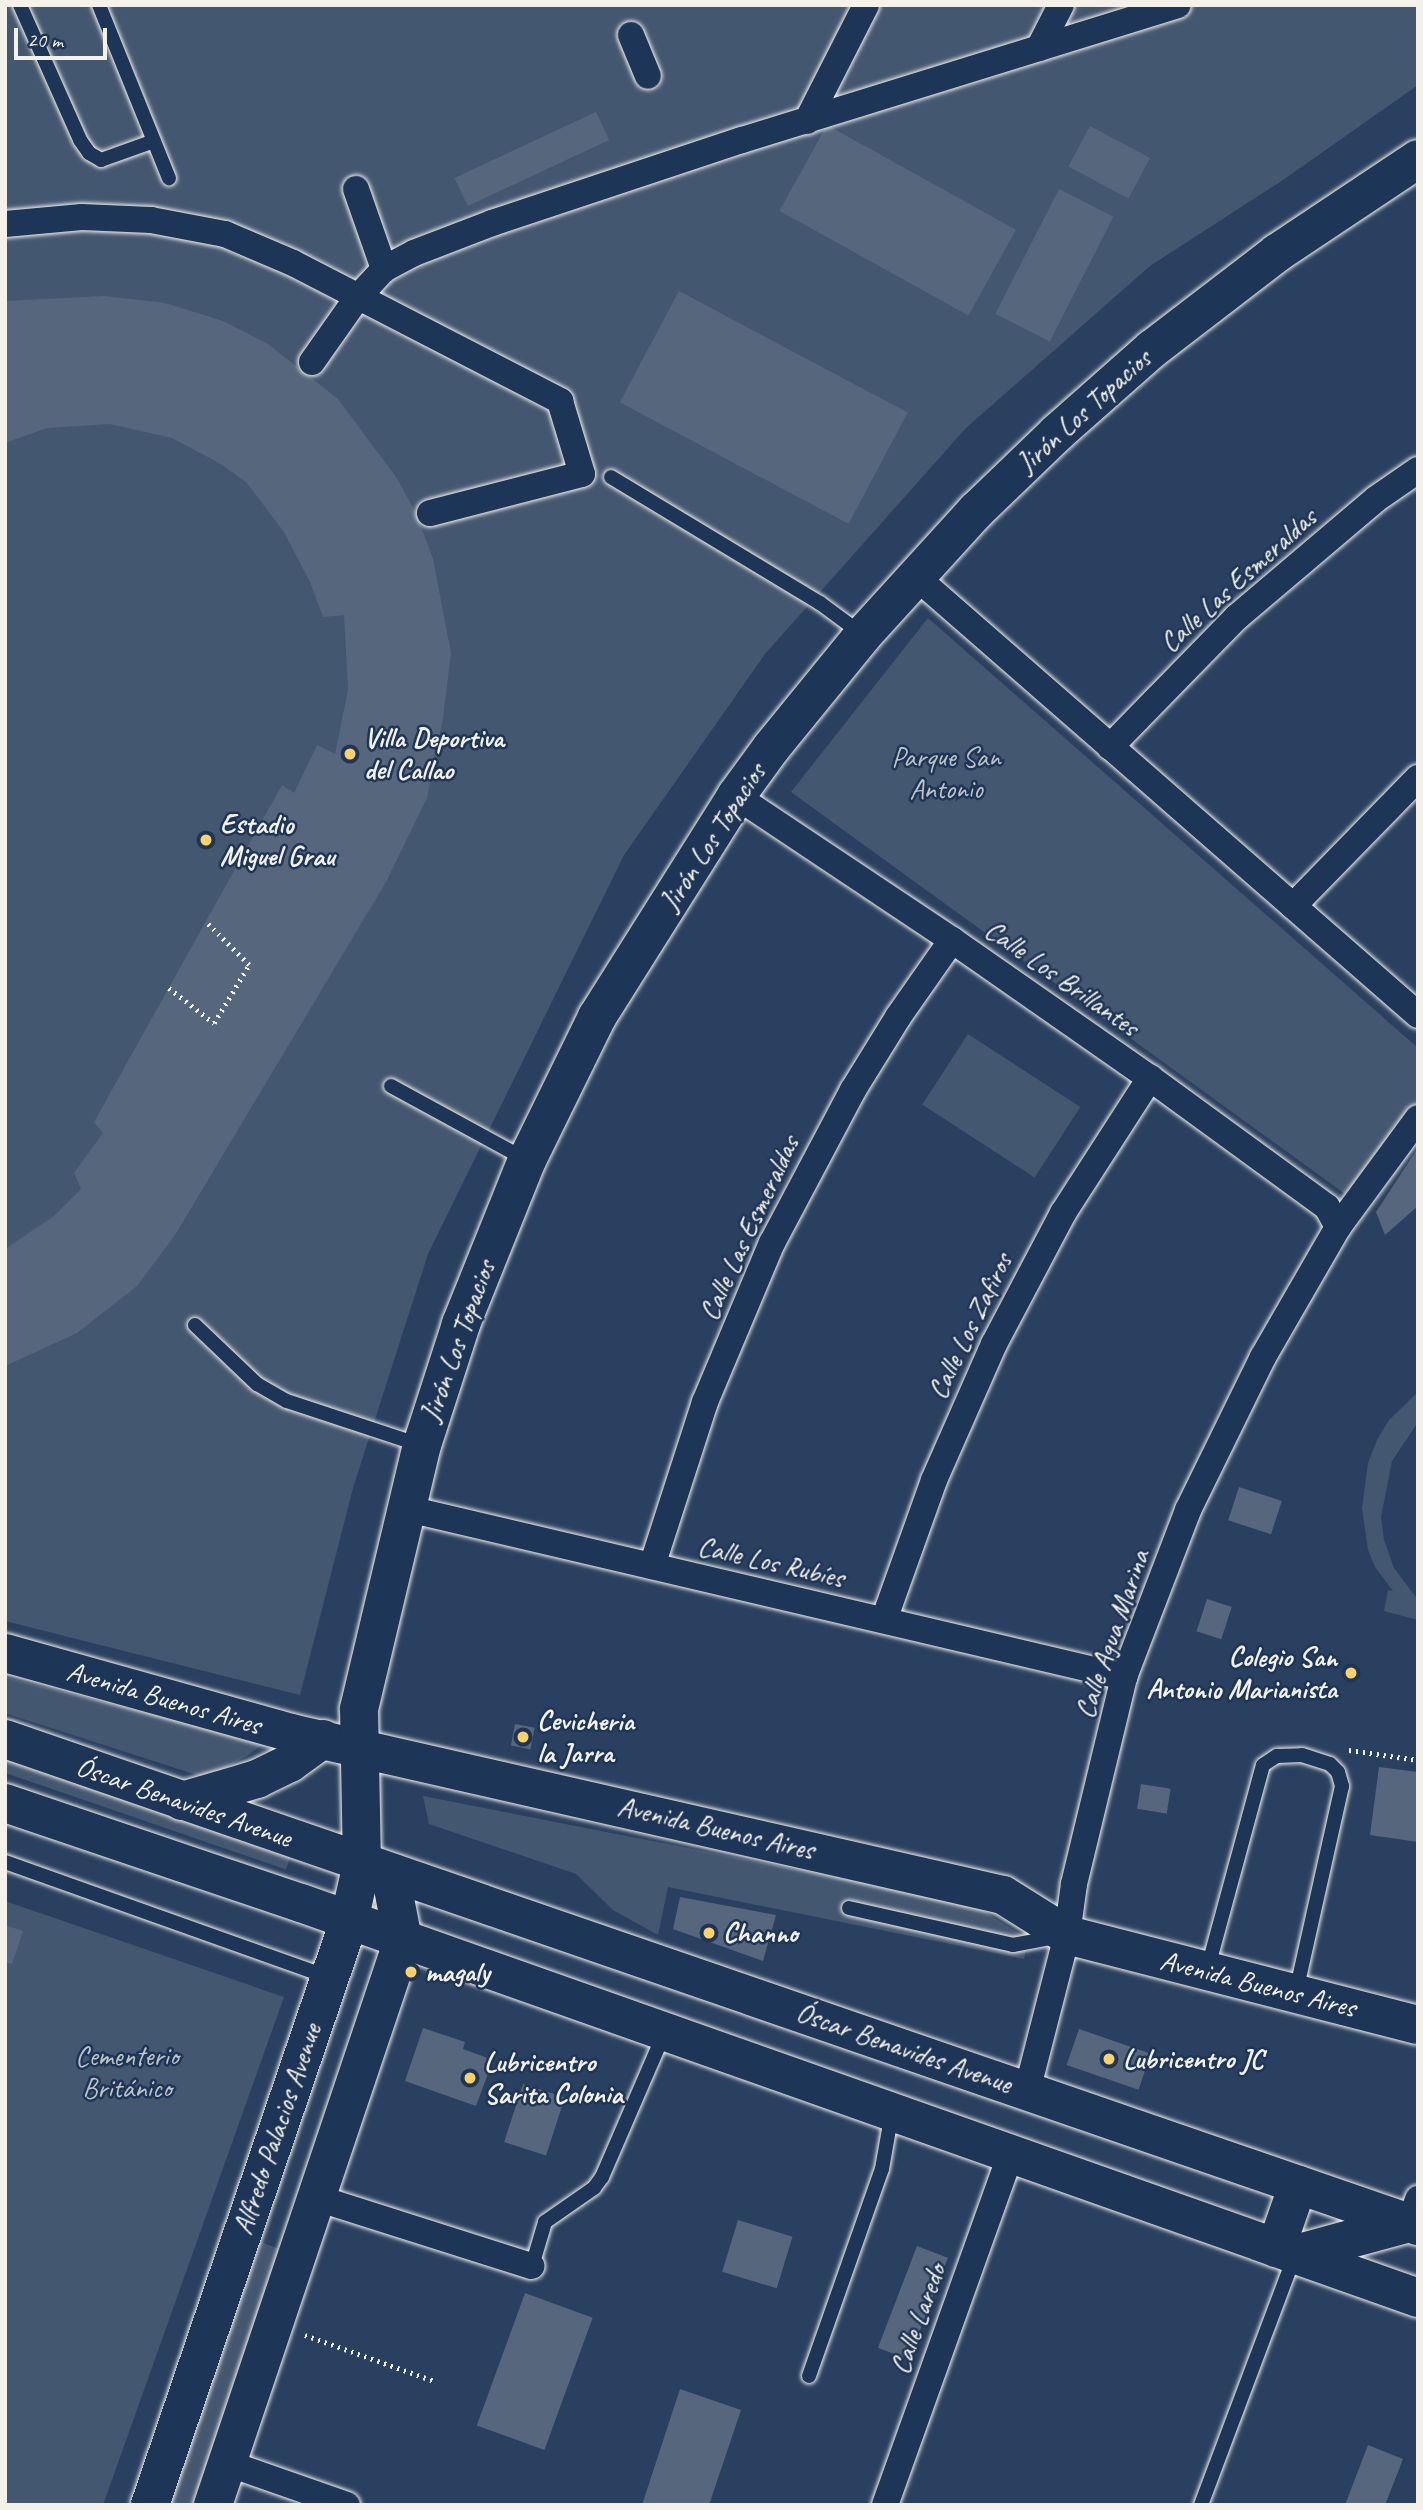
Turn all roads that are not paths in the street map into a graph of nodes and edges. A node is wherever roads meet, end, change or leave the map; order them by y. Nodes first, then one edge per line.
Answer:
1 (20, 5) edge
2 (99, 5) edge
3 (866, 5) edge
4 (1061, 5) edge
5 (1178, 5) edge
6 (631, 35) dead end
7 (1040, 48) junction
8 (648, 76) dead end
9 (807, 121) junction
10 (154, 141) junction
11 (1418, 159) edge
12 (169, 178) dead end
13 (356, 189) dead end
14 (5, 224) edge
15 (384, 269) junction
16 (357, 298) junction
17 (312, 362) dead end
18 (1418, 470) edge
19 (611, 477) dead end
20 (430, 513) dead end
21 (915, 576) junction
22 (863, 635) junction
23 (1110, 747) junction
24 (1418, 778) edge
25 (736, 796) junction
26 (1293, 906) junction
27 (952, 940) junction
28 (1418, 1015) edge
29 (1150, 1078) junction
30 (391, 1086) dead end
31 (1418, 1118) edge
32 (527, 1160) junction
33 (1338, 1227) junction
34 (195, 1325) dead end
35 (422, 1445) junction
36 (404, 1508) junction
37 (652, 1566) junction
38 (884, 1620) junction
39 (5, 1653) edge
40 (1124, 1677) junction
41 (5, 1740) edge
42 (341, 1742) junction
43 (182, 1801) junction
44 (5, 1803) edge
45 (5, 1862) edge
46 (376, 1868) junction
47 (849, 1908) dead end
48 (349, 1921) junction
49 (1067, 1935) junction
50 (403, 1940) junction
51 (1207, 1971) junction
52 (330, 1978) junction
53 (1296, 1994) junction
54 (1418, 2025) edge
55 (665, 2033) junction
56 (1027, 2091) junction
57 (892, 2111) junction
58 (1011, 2154) junction
59 (1298, 2185) junction
60 (252, 2199) junction
61 (314, 2209) junction
62 (1415, 2216) edge
63 (1285, 2251) junction
64 (533, 2266) joint
65 (1418, 2298) edge
66 (809, 2376) dead end
67 (228, 2463) junction
68 (150, 2505) edge
69 (213, 2505) edge
70 (347, 2505) edge
71 (885, 2505) edge
72 (1201, 2505) edge

1 - 10 lane
2 - 10 lane
3 - 9 street
4 - 7 street
5 - 7 street
6 - 8 street
7 - 9 street
9 - 15 street
10 - 12 lane
11 - 21 main road, Jirón Los Topacios
13 - 15 street
14 - 16 street
15 - 16 street
16 - 17 street
16 - 20 street
18 - 23 street, Calle Las Esmeraldas
19 - 22 lane
21 - 22 main road, Jirón Los Topacios
21 - 23 street
22 - 25 main road, Jirón Los Topacios
23 - 26 street
24 - 26 street
25 - 27 street, Calle Los Brillantes
25 - 32 main road, Jirón Los Topacios
26 - 28 street
27 - 29 street, Calle Los Brillantes
27 - 37 street, Calle Las Esmeraldas
29 - 33 street, Calle Los Brillantes
29 - 38 street, Calle Los Zafiros
30 - 32 lane
31 - 33 street, Calle Agua Marina
32 - 35 main road, Jirón Los Topacios
33 - 40 street, Calle Agua Marina
34 - 35 lane
35 - 36 main road, Jirón Los Topacios
36 - 37 street, Calle Los Rubíes
36 - 42 main road, Jirón Los Topacios
37 - 38 street, Calle Los Rubíes
38 - 40 street, Calle Los Rubíes
39 - 42 main road, Avenida Buenos Aires
40 - 49 street, Calle Agua Marina
41 - 43 main road, Óscar Benavides Avenue
42 - 43 main road
42 - 46 main road, Alfredo Palacios Avenue
42 - 49 main road, Avenida Buenos Aires
43 - 46 main road, Óscar Benavides Avenue
44 - 48 main road, Óscar Benavides Avenue
45 - 52 lane
46 - 48 main road, Alfredo Palacios Avenue
46 - 50 main road
46 - 56 main road, Óscar Benavides Avenue
47 - 49 lane
48 - 50 main road, Óscar Benavides Avenue
48 - 52 main road, Alfredo Palacios Avenue
49 - 51 main road, Avenida Buenos Aires
49 - 56 street, Calle Agua Marina
50 - 55 main road
50 - 61 main road
51 - 53 main road, Avenida Buenos Aires
51 - 53 lane
52 - 60 main road, Alfredo Palacios Avenue
53 - 54 main road, Avenida Buenos Aires
55 - 57 main road
55 - 64 lane
56 - 59 main road, Óscar Benavides Avenue
57 - 58 main road
57 - 66 lane
58 - 63 main road
58 - 71 street, Calle Laredo
59 - 62 main road, Óscar Benavides Avenue
59 - 63 main road
60 - 61 main road
60 - 68 main road, Alfredo Palacios Avenue
61 - 64 street
61 - 67 main road
62 - 63 main road
63 - 65 main road
63 - 72 lane
67 - 69 main road
67 - 70 street

